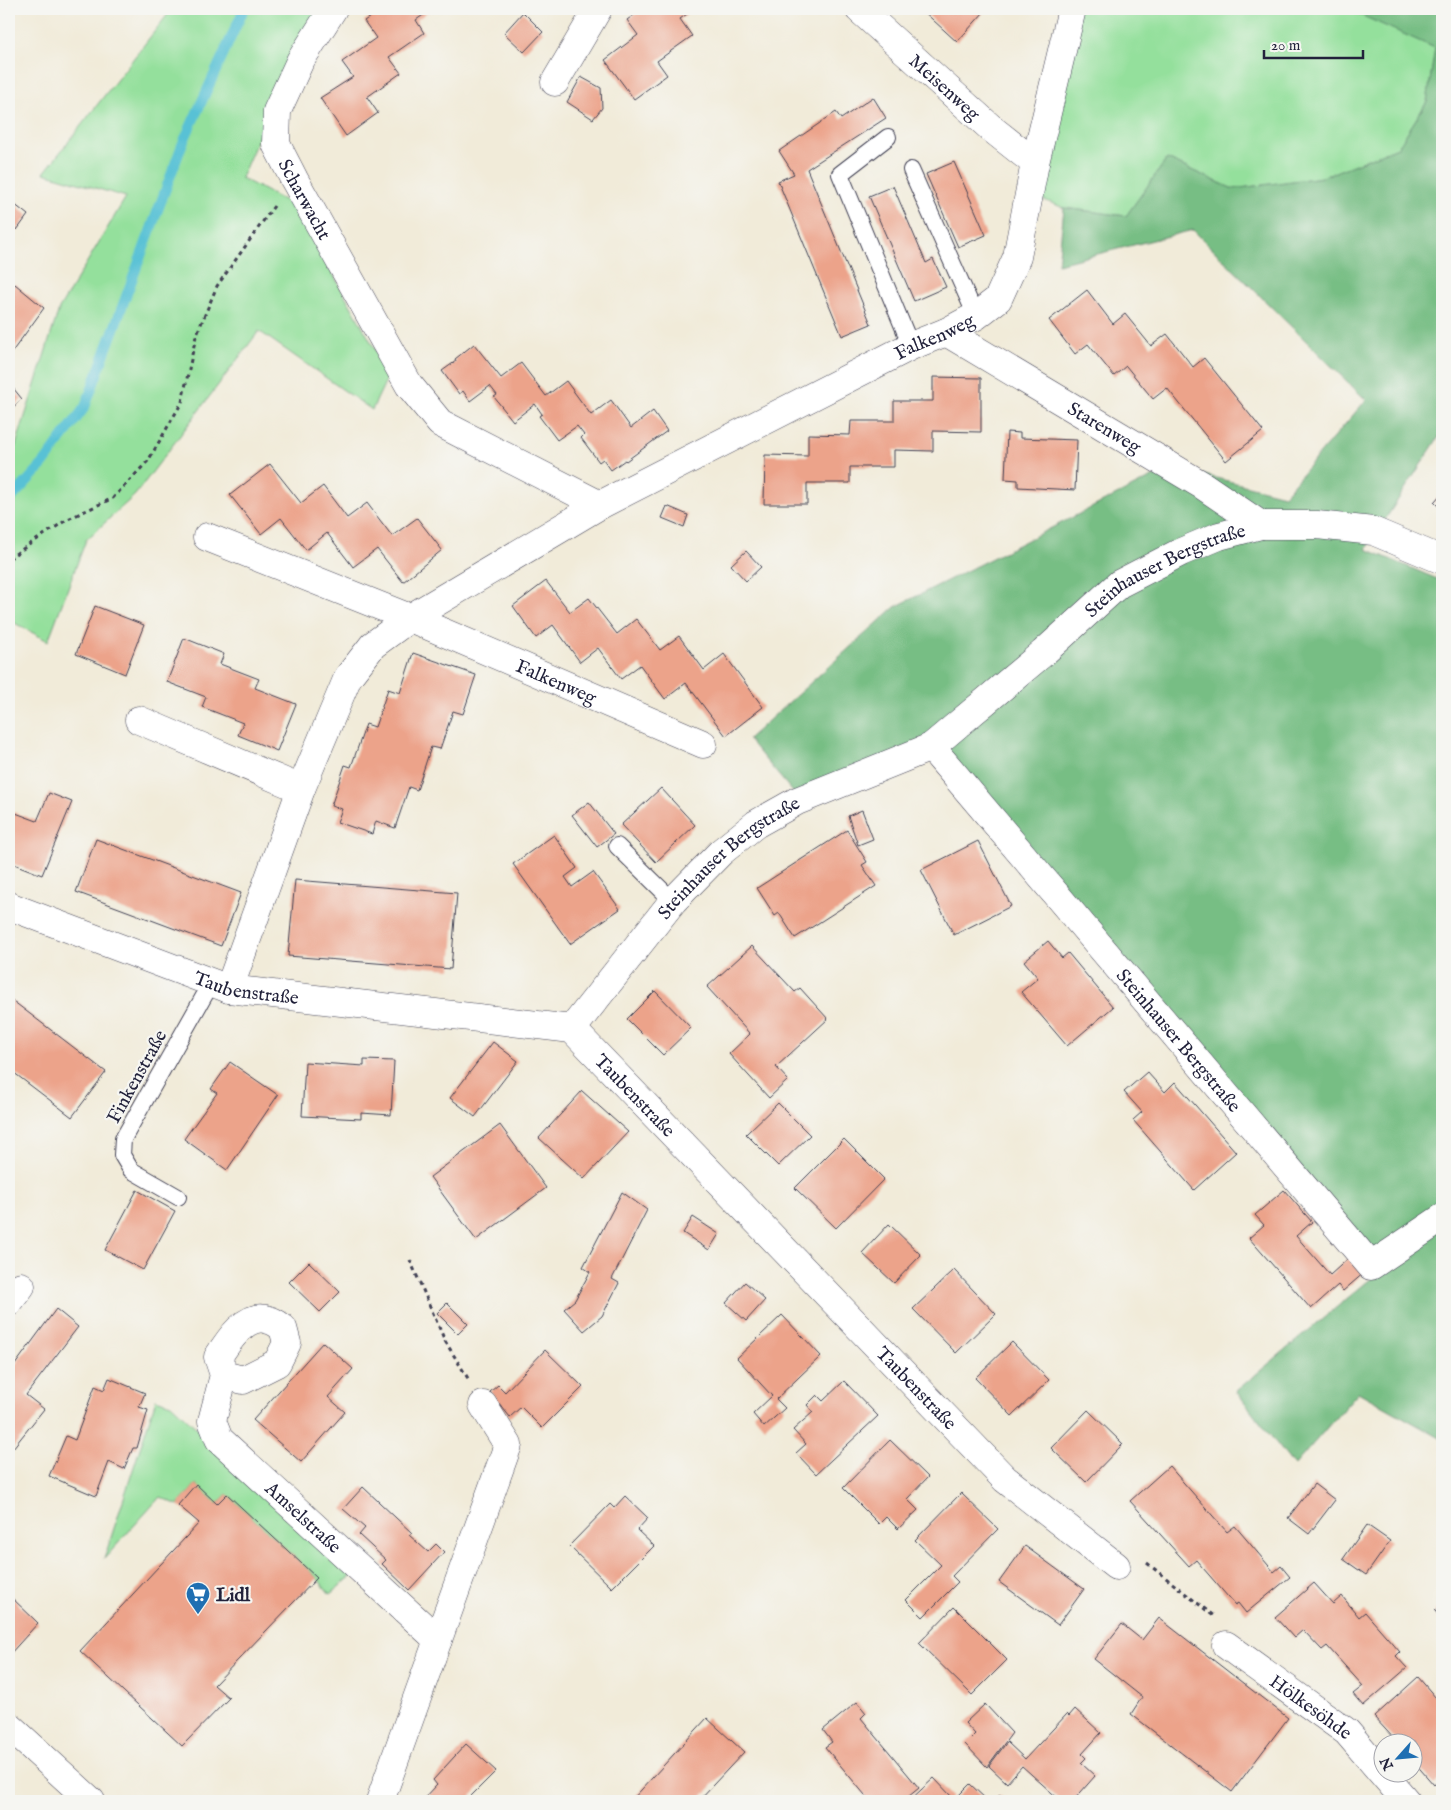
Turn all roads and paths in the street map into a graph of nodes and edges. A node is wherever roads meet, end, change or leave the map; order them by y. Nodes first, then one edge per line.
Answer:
1 (333, 9) edge
2 (598, 9) edge
3 (859, 9) edge
4 (1072, 9) edge
5 (555, 82) dead end
6 (888, 137) dead end
7 (1035, 163) junction
8 (911, 170) dead end
9 (294, 179) junction
10 (976, 316) junction
11 (946, 332) junction
12 (911, 346) junction
13 (600, 505) junction
14 (1261, 525) junction
15 (207, 537) dead end
16 (9, 559) edge
17 (1442, 560) edge
18 (410, 618) junction
19 (139, 720) dead end
20 (703, 744) dead end
21 (931, 747) junction
22 (301, 788) junction
23 (617, 846) dead end
24 (673, 901) junction
25 (9, 906) edge
26 (221, 985) junction
27 (572, 1029) junction
28 (178, 1197) dead end
29 (1442, 1218) edge
30 (410, 1260) dead end
31 (224, 1375) dead end
32 (484, 1405) joint
33 (1116, 1566) joint
34 (438, 1640) junction
35 (1226, 1645) joint
36 (9, 1726) edge
37 (91, 1801) edge
38 (380, 1801) edge
39 (1406, 1801) edge

1 - 9 street, Scharwacht
2 - 5 street
3 - 7 street, Meisenweg
4 - 7 street, Falkenweg
6 - 12 lane
7 - 10 street, Falkenweg
8 - 10 lane
9 - 13 street, Scharwacht
9 - 16 path
10 - 11 street, Falkenweg
11 - 12 street, Falkenweg
11 - 14 street, Starenweg
12 - 13 street, Falkenweg
13 - 18 street, Falkenweg
14 - 17 street, Steinhauser Bergstraße
14 - 21 street, Steinhauser Bergstraße
15 - 18 street, Falkenweg
18 - 20 street, Falkenweg
18 - 22 street, Falkenweg
19 - 22 street
21 - 24 street, Steinhauser Bergstraße
21 - 29 street, Steinhauser Bergstraße
22 - 26 street, Falkenweg
23 - 24 lane
24 - 27 street, Steinhauser Bergstraße
25 - 26 street, Taubenstraße
26 - 27 street, Taubenstraße
26 - 28 lane, Finkenstraße
27 - 33 street, Taubenstraße
30 - 32 path
31 - 34 street, Amselstraße
32 - 34 street
33 - 35 path
34 - 38 street
35 - 39 street, Hölkesöhde
36 - 37 street

